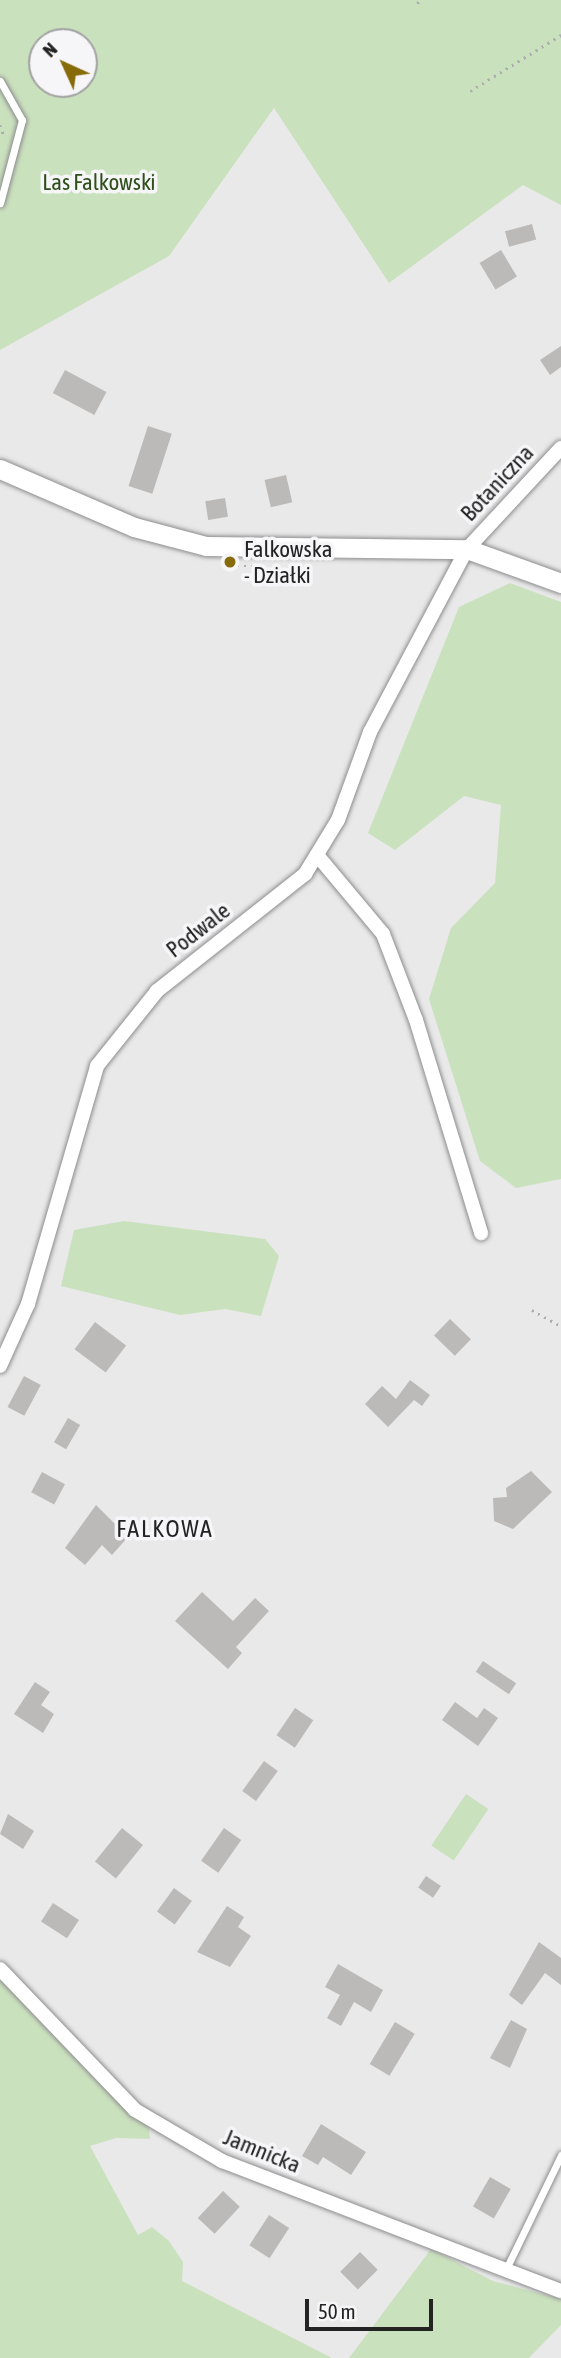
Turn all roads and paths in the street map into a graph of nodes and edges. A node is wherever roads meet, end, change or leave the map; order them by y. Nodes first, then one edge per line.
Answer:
1 (421, 0) edge
2 (417, 3) dead end
3 (561, 34) edge
4 (0, 81) edge
5 (470, 91) dead end
6 (0, 203) edge
7 (561, 448) edge
8 (0, 469) edge
9 (467, 549) junction
10 (561, 583) edge
11 (317, 855) junction
12 (481, 1233) dead end
13 (532, 1310) dead end
14 (561, 1326) edge
15 (0, 1366) edge
16 (0, 1969) edge
17 (561, 2155) edge
18 (506, 2269) junction
19 (561, 2291) edge

1 - 2 path
3 - 5 path
4 - 6 lane
7 - 9 street, Botaniczna
8 - 9 street
9 - 10 street
9 - 11 street, Podwale
11 - 12 street
11 - 15 street, Podwale
13 - 14 path
16 - 18 street, Jamnicka
17 - 18 lane
18 - 19 street, Jamnicka

